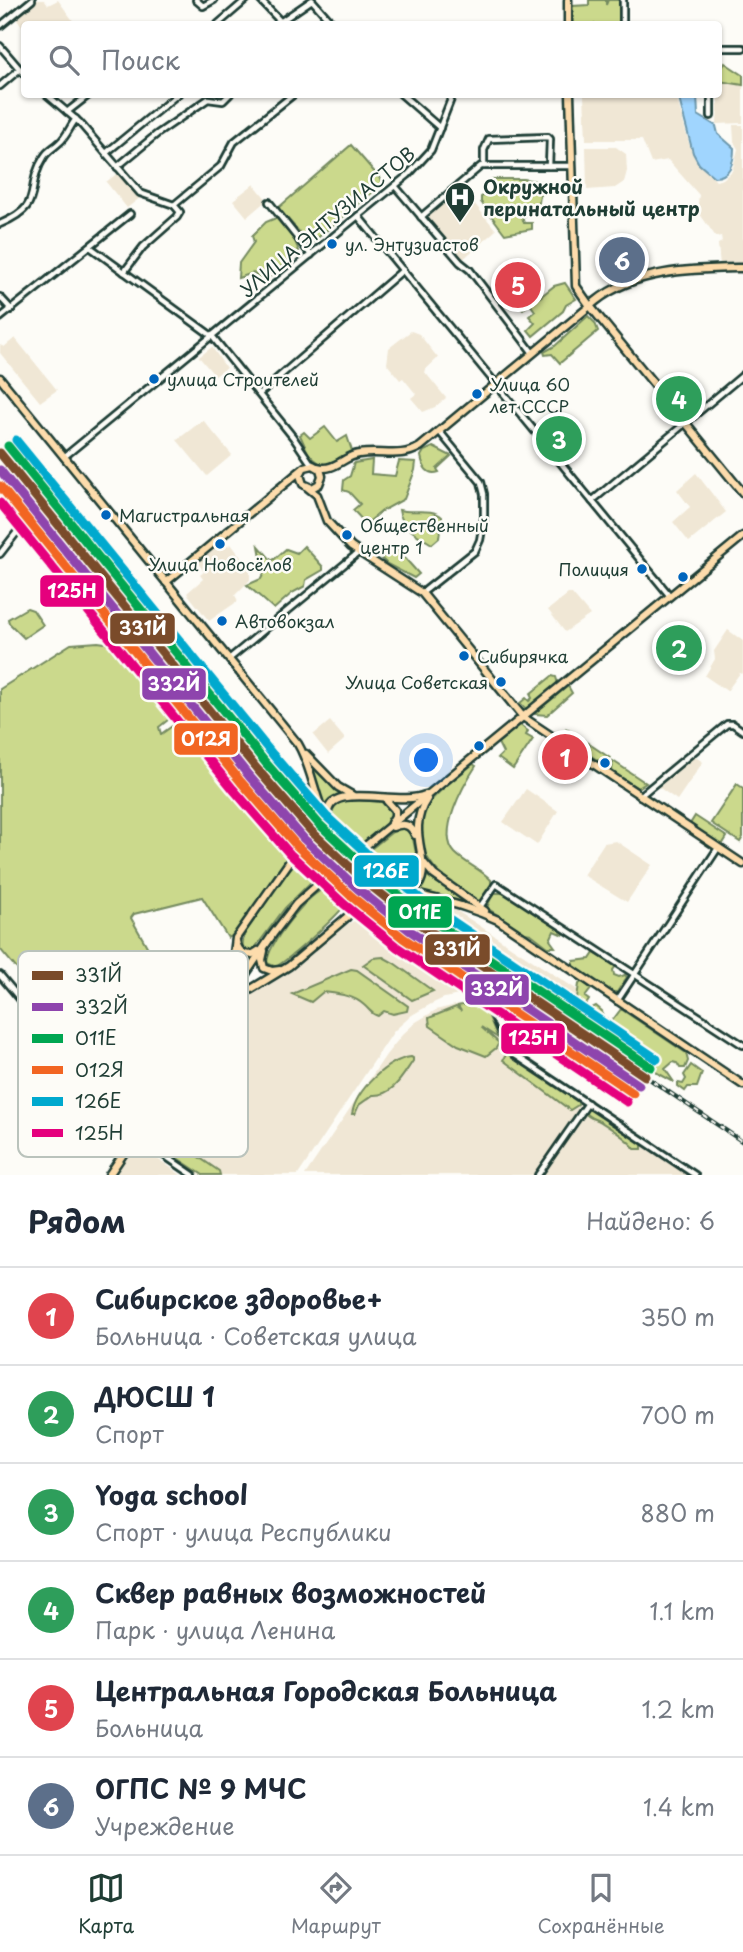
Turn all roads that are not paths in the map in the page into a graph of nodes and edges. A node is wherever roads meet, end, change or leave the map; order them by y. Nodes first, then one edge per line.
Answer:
1 (32, 0) edge
2 (196, 0) edge
3 (214, 0) edge
4 (246, 0) edge
5 (260, 0) edge
6 (568, 0) edge
7 (623, 0) edge
8 (315, 2) edge
9 (222, 21) edge
10 (277, 21) edge
11 (282, 21) edge
12 (331, 21) edge
13 (568, 21) edge
14 (623, 21) edge
15 (0, 26) edge
16 (0, 46) edge
17 (722, 48) edge
18 (743, 48) edge
19 (20, 69) joint
20 (0, 86) edge
21 (51, 98) edge
22 (85, 98) edge
23 (173, 98) edge
24 (226, 98) edge
25 (289, 98) edge
26 (406, 98) edge
27 (451, 98) edge
28 (570, 98) edge
29 (711, 98) edge
30 (67, 112) junction
31 (711, 116) dead end
32 (76, 119) junction
33 (440, 128) junction
34 (106, 153) junction
35 (484, 166) junction
36 (550, 166) junction
37 (571, 166) junction
38 (117, 167) junction
39 (395, 186) junction
40 (269, 202) dead end
41 (174, 205) junction
42 (130, 214) dead end
43 (358, 216) junction
44 (421, 218) junction
45 (0, 224) edge
46 (90, 247) junction
47 (311, 255) junction
48 (743, 268) edge
49 (403, 270) junction
50 (124, 272) junction
51 (0, 297) edge
52 (590, 306) junction
53 (11, 309) junction
54 (0, 318) edge
55 (212, 336) junction
56 (533, 353) junction
57 (743, 375) edge
58 (0, 378) edge
59 (495, 385) junction
60 (259, 394) junction
61 (685, 424) junction
62 (439, 431) junction
63 (304, 456) junction
64 (64, 457) junction
65 (342, 461) junction
66 (316, 466) junction
67 (303, 469) junction
68 (0, 476) edge
69 (290, 481) junction
70 (321, 482) junction
71 (305, 486) junction
72 (743, 493) edge
73 (590, 499) junction
74 (320, 503) junction
75 (31, 514) junction
76 (743, 536) edge
77 (358, 553) junction
78 (0, 554) edge
79 (166, 582) junction
80 (422, 593) junction
81 (670, 596) junction
82 (229, 659) junction
83 (523, 717) junction
84 (743, 731) edge
85 (298, 744) junction
86 (436, 789) junction
87 (357, 796) junction
88 (640, 796) junction
89 (377, 799) junction
90 (282, 821) junction
91 (330, 826) junction
92 (385, 830) junction
93 (418, 842) junction
94 (718, 848) junction
95 (320, 859) junction
96 (421, 859) junction
97 (290, 862) junction
98 (743, 864) edge
99 (344, 881) junction
100 (400, 890) junction
101 (367, 901) junction
102 (355, 906) junction
103 (480, 907) junction
104 (363, 915) junction
105 (498, 920) junction
106 (339, 925) junction
107 (399, 927) junction
108 (273, 934) junction
109 (236, 938) junction
110 (234, 951) edge
111 (240, 951) edge
112 (248, 954) edge
113 (289, 966) junction
114 (248, 970) edge
115 (635, 973) junction
116 (0, 975) edge
117 (248, 989) edge
118 (18, 997) edge
119 (617, 1001) junction
120 (743, 1045) edge
121 (743, 1085) edge
122 (588, 1103) junction
123 (122, 1157) edge
124 (167, 1157) edge
125 (109, 1175) edge
126 (193, 1175) edge
127 (538, 1175) edge
128 (695, 1175) edge

1 - 15 street
2 - 3 street
4 - 9 street
5 - 10 street
6 - 13 main road
7 - 14 street
8 - 11 street
8 - 12 street
16 - 19 street
17 - 18 street
19 - 20 street
21 - 30 street
22 - 30 street
23 - 34 street
24 - 38 street
25 - 41 street
26 - 33 street
27 - 33 street, УЛИЦА ЭНТУЗИАСТОВ
28 - 37 main road
29 - 31 street
30 - 32 street
32 - 34 street
32 - 45 street
33 - 39 street, УЛИЦА ЭНТУЗИАСТОВ
34 - 38 street
35 - 36 street
35 - 36 street
35 - 44 street
36 - 37 street
37 - 52 main road
38 - 41 street
39 - 43 street, УЛИЦА ЭНТУЗИАСТОВ
39 - 44 street
40 - 47 street
41 - 50 street
42 - 46 street
43 - 47 street, УЛИЦА ЭНТУЗИАСТОВ
43 - 49 street
44 - 56 street
46 - 50 street
46 - 53 street
47 - 55 street, УЛИЦА ЭНТУЗИАСТОВ
48 - 52 main road
49 - 59 street
49 - 60 street
50 - 55 street
51 - 53 street
52 - 56 main road
52 - 61 main road
53 - 54 street
55 - 60 street
55 - 64 street, УЛИЦА ЭНТУЗИАСТОВ
56 - 59 main road
57 - 61 street
58 - 64 main road
59 - 62 main road
59 - 73 street
60 - 63 street
61 - 72 main road
61 - 73 street
62 - 65 main road
62 - 80 street
63 - 66 street
63 - 67 street
64 - 79 main road
65 - 66 main road
65 - 70 main road
66 - 67 main road
66 - 70 main road
67 - 69 main road
67 - 71 main road
68 - 75 main road
69 - 71 main road
69 - 79 main road
70 - 71 main road
70 - 74 main road
71 - 74 main road
73 - 81 street
74 - 77 main road
75 - 78 street
75 - 90 main road
76 - 81 main road
77 - 80 main road
77 - 82 street
79 - 82 main road
80 - 83 main road
81 - 83 main road
82 - 85 main road
83 - 86 main road
83 - 88 main road
84 - 88 street
85 - 87 main road
85 - 91 main road
86 - 89 main road
86 - 92 main road
86 - 93 main road
87 - 89 main road
87 - 91 main road
88 - 94 main road
89 - 92 main road
90 - 95 main road
90 - 97 main road
91 - 100 main road
92 - 93 main road
92 - 108 main road, bridge
93 - 96 main road
94 - 98 main road
94 - 115 street
95 - 97 main road
95 - 99 main road
96 - 100 main road
96 - 103 main road
97 - 109 main road
99 - 101 main road
99 - 102 main road
100 - 105 main road
101 - 102 main road
101 - 104 main road
101 - 107 street
102 - 104 main road
102 - 106 main road
103 - 105 main road
103 - 115 street
104 - 106 main road
104 - 107 street
105 - 119 main road
106 - 113 main road
107 - 122 street
108 - 112 main road
108 - 113 main road
108 - 114 main road
109 - 110 main road
109 - 111 main road
113 - 117 main road
115 - 119 street
115 - 120 street
116 - 118 street
119 - 121 main road
122 - 127 street
122 - 128 street
123 - 125 main road
124 - 126 street

